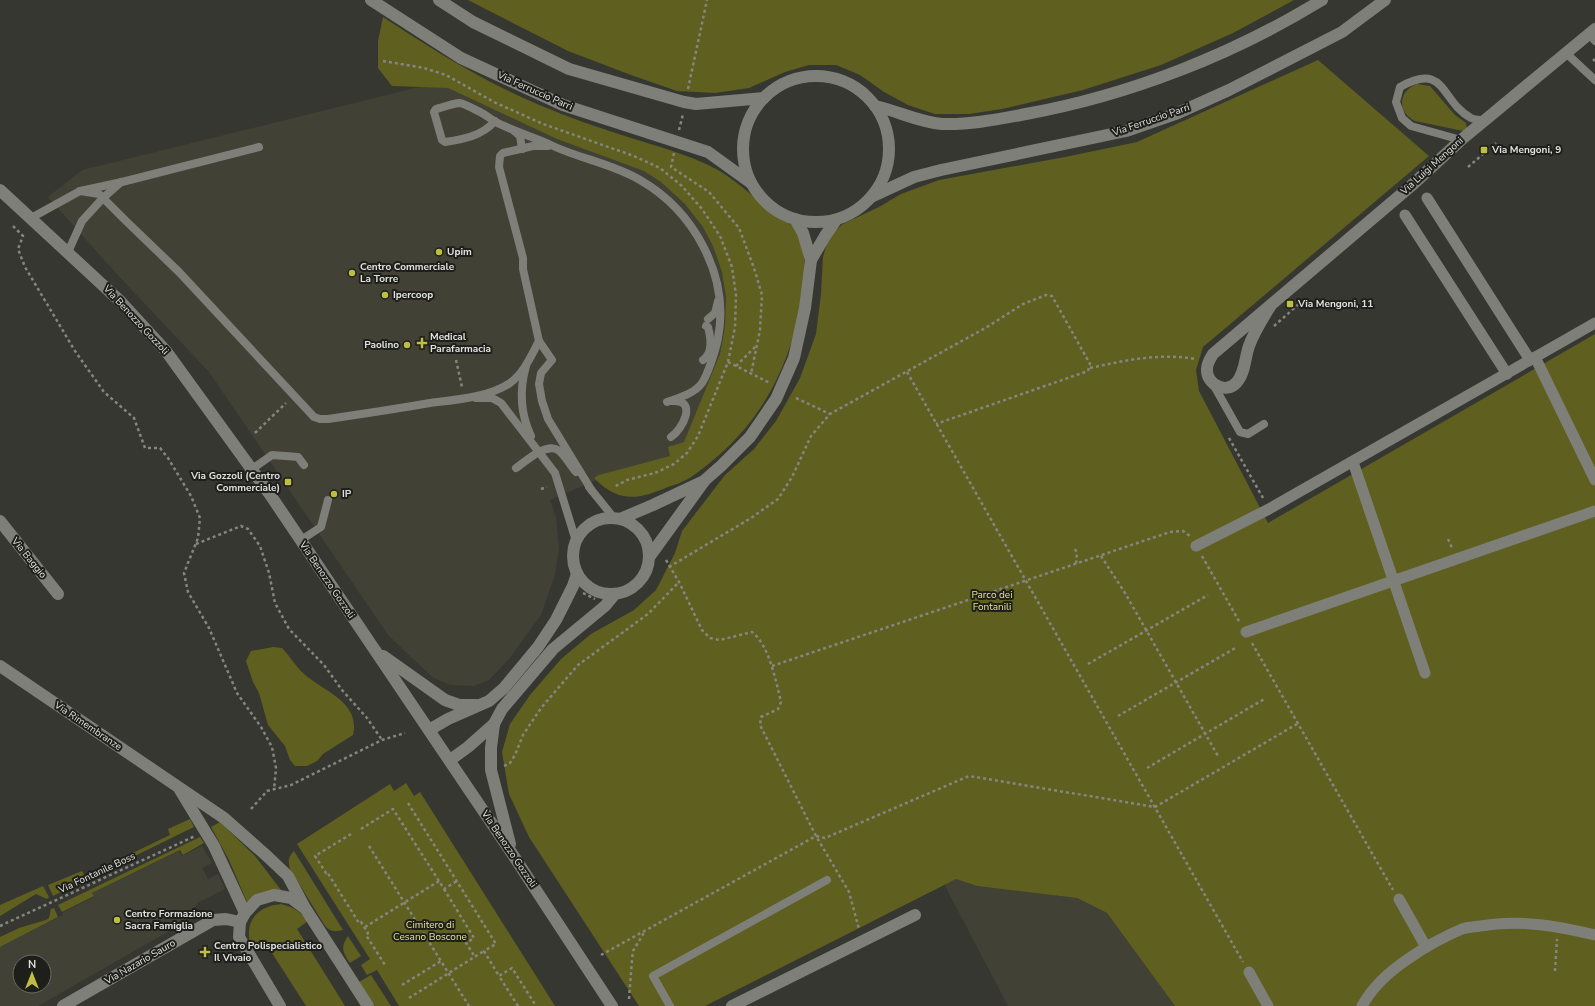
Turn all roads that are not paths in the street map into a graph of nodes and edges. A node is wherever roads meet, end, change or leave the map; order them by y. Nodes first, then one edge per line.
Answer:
1 (371, 0) edge
2 (439, 0) edge
3 (1322, 0) edge
4 (1385, 0) edge
5 (1593, 35) edge
6 (1566, 53) junction
7 (1595, 80) edge
8 (764, 98) junction
9 (875, 106) junction
10 (1486, 120) junction
11 (495, 121) junction
12 (511, 128) junction
13 (1461, 140) junction
14 (259, 147) dead end
15 (555, 147) junction
16 (522, 149) junction
17 (122, 182) junction
18 (751, 183) junction
19 (0, 190) edge
20 (80, 191) junction
21 (873, 196) junction
22 (103, 198) junction
23 (1427, 198) dead end
24 (1405, 215) dead end
25 (30, 218) junction
26 (795, 219) junction
27 (836, 220) junction
28 (68, 252) junction
29 (811, 260) junction
30 (718, 296) junction
31 (1272, 305) junction
32 (1595, 323) edge
33 (539, 341) junction
34 (1533, 359) junction
35 (703, 360) dead end
36 (527, 364) junction
37 (1507, 374) junction
38 (1213, 384) junction
39 (463, 398) junction
40 (1264, 424) dead end
41 (671, 437) dead end
42 (540, 451) junction
43 (1352, 462) junction
44 (304, 465) dead end
45 (516, 468) dead end
46 (252, 469) junction
47 (705, 480) junction
48 (1595, 480) edge
49 (592, 491) junction
50 (328, 500) dead end
51 (1595, 512) edge
52 (617, 519) junction
53 (0, 521) edge
54 (301, 540) junction
55 (576, 541) junction
56 (1196, 546) road end
57 (650, 556) junction
58 (577, 574) junction
59 (1394, 582) junction
60 (58, 594) dead end
61 (615, 594) junction
62 (1246, 632) road end
63 (376, 651) junction
64 (0, 666) edge
65 (1426, 673) dead end
66 (482, 705) junction
67 (494, 724) junction
68 (429, 730) junction
69 (450, 760) junction
70 (177, 786) junction
71 (513, 855) junction
72 (827, 880) dead end
73 (1398, 899) road end
74 (305, 908) junction
75 (915, 915) dead end
76 (243, 918) junction
77 (1595, 935) edge
78 (1426, 947) junction
79 (1249, 972) road end
80 (63, 1006) edge
81 (280, 1006) edge
82 (368, 1006) edge
83 (612, 1006) edge
84 (670, 1006) edge
85 (732, 1006) edge
86 (1268, 1006) edge
87 (1362, 1006) edge

1 - 18 street, Via Ferruccio Parri
2 - 8 street
3 - 9 street, Via Ferruccio Parri
4 - 21 street, Via Ferruccio Parri
5 - 6 street, Via Luigi Mengoni
6 - 7 lane
6 - 10 street, Via Luigi Mengoni
8 - 9 street, Via Ferruccio Parri
8 - 18 street, Via Ferruccio Parri
9 - 21 street, Via Ferruccio Parri
10 - 13 street, Via Luigi Mengoni
10 - 13 lane
11 - 11 lane
11 - 12 lane
12 - 15 lane
12 - 16 lane
13 - 31 street, Via Luigi Mengoni
14 - 17 lane
15 - 16 lane
15 - 30 lane
16 - 33 lane
17 - 20 lane
17 - 22 lane
18 - 26 street, Via Ferruccio Parri
19 - 25 street, Via Benozzo Gozzoli
20 - 22 lane
20 - 25 lane
21 - 27 street, Via Ferruccio Parri
22 - 28 lane
22 - 39 lane
23 - 34 street
24 - 37 street
25 - 28 street, Via Benozzo Gozzoli
26 - 27 street, Via Ferruccio Parri
26 - 29 street
27 - 29 street
28 - 46 street, Via Benozzo Gozzoli
29 - 47 street
30 - 35 lane
30 - 41 lane
31 - 38 street, Via Luigi Mengoni
31 - 38 street, Via Luigi Mengoni
32 - 34 street
33 - 36 lane
33 - 49 lane
34 - 37 street
34 - 48 street
36 - 39 lane
36 - 42 lane
37 - 43 street
38 - 40 lane
39 - 42 lane
42 - 45 lane
42 - 49 lane
42 - 55 lane
43 - 56 street
43 - 59 street
44 - 46 lane
46 - 54 street, Via Benozzo Gozzoli
47 - 52 street
47 - 57 street
49 - 52 lane
50 - 54 lane
51 - 59 street
52 - 55 street
52 - 57 street
53 - 60 street, Via Baggio
54 - 63 street, Via Benozzo Gozzoli
55 - 58 street
57 - 61 street
58 - 61 street
58 - 66 street
59 - 62 street
59 - 65 street
61 - 67 street
63 - 66 street
63 - 68 street, Via Benozzo Gozzoli
64 - 70 street, Via Rimembranze
66 - 68 street
67 - 69 street
67 - 71 street
68 - 69 street, Via Benozzo Gozzoli
69 - 71 street, Via Benozzo Gozzoli
70 - 74 street, Via Rimembranze
70 - 76 street, Via Rimembranze
71 - 83 street, Via Benozzo Gozzoli
72 - 84 lane
73 - 78 street
74 - 76 street
74 - 82 street, Via Rimembranze
75 - 85 street
76 - 80 street, Via Nazario Sauro
76 - 81 street
77 - 78 street
78 - 87 street
79 - 86 street

